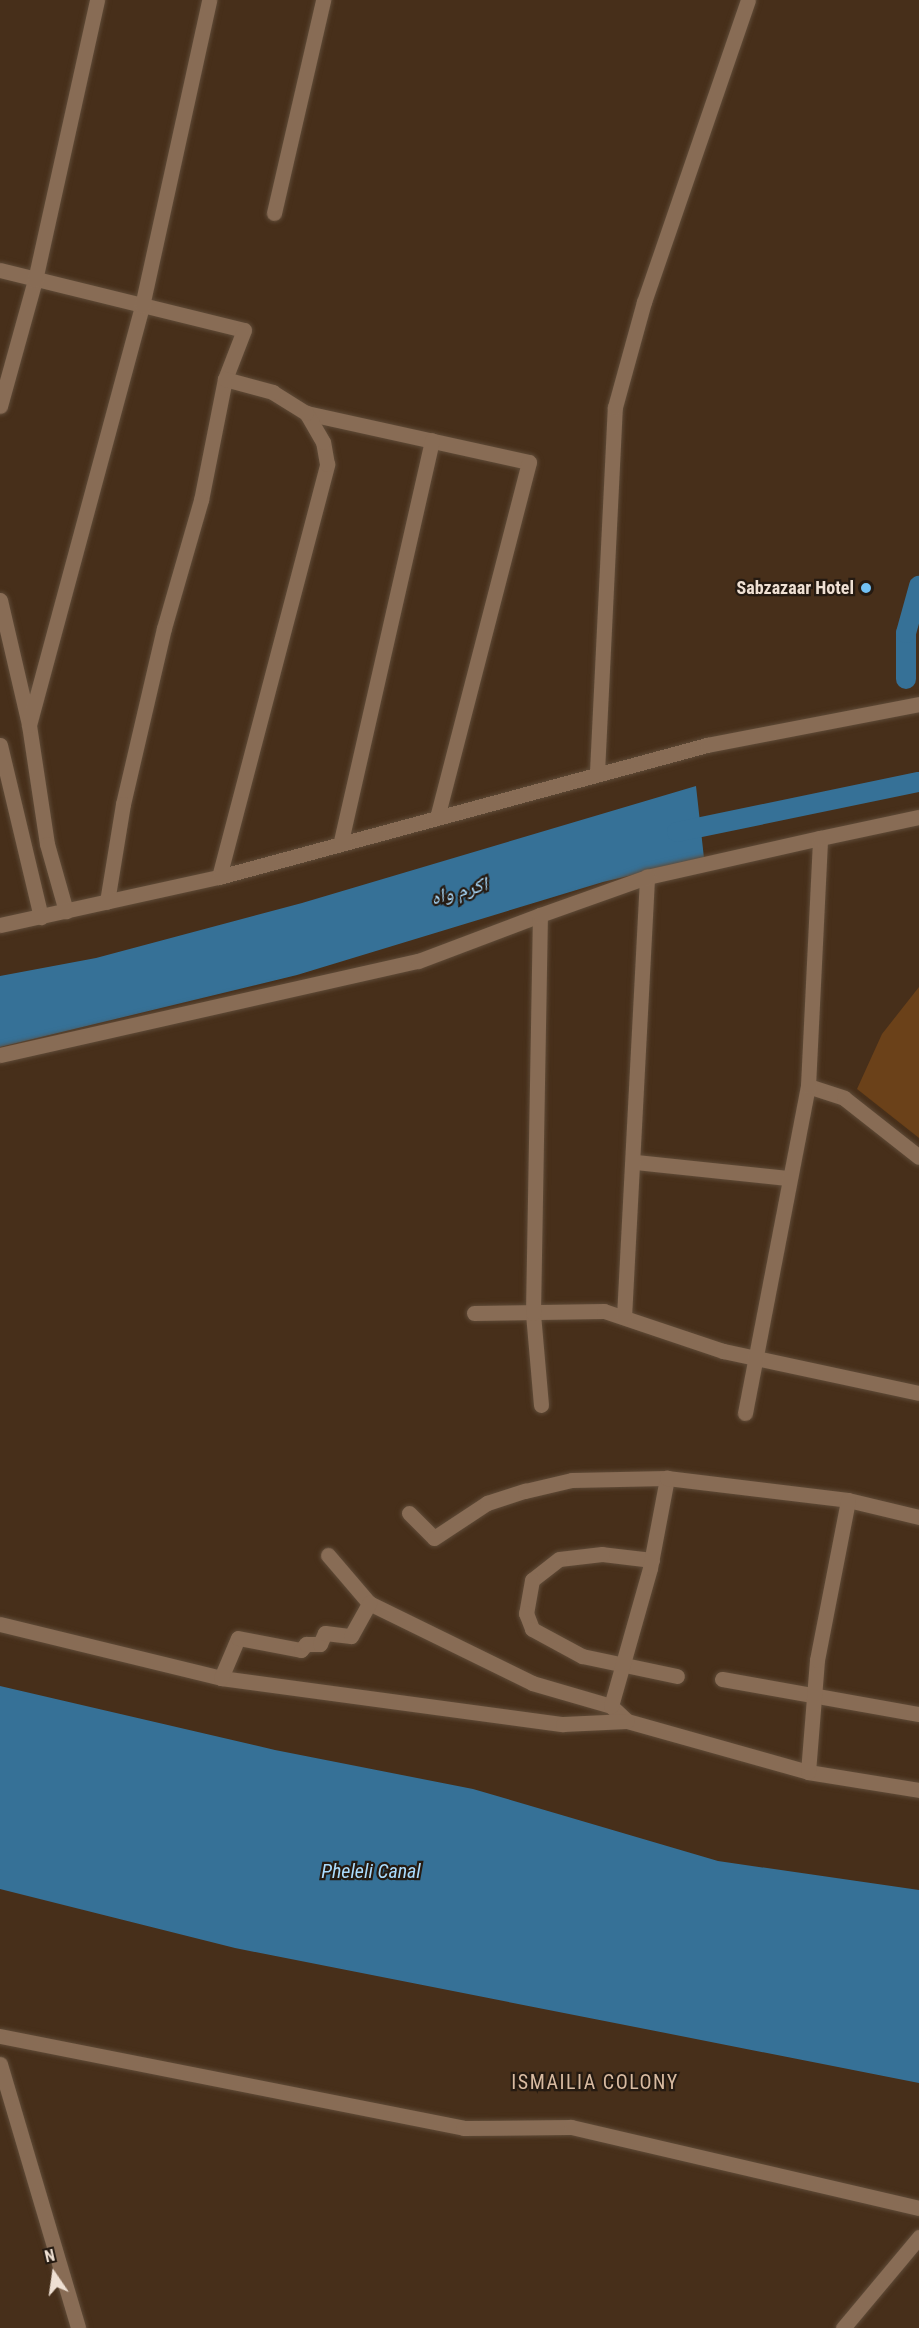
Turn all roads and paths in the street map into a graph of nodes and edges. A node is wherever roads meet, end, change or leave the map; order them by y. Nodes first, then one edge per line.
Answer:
1 (97, 0) edge
2 (208, 0) edge
3 (323, 0) edge
4 (748, 0) edge
5 (274, 213) dead end
6 (0, 270) edge
7 (35, 280) junction
8 (142, 306) junction
9 (225, 379) junction
10 (0, 406) edge
11 (306, 413) junction
12 (432, 440) junction
13 (0, 600) edge
14 (919, 704) edge
15 (29, 725) junction
16 (0, 745) edge
17 (597, 772) junction
18 (438, 814) junction
19 (919, 817) edge
20 (820, 838) junction
21 (341, 841) junction
22 (219, 877) junction
23 (647, 877) junction
24 (107, 902) junction
25 (66, 911) junction
26 (540, 915) junction
27 (41, 916) junction
28 (0, 926) edge
29 (0, 1055) edge
30 (808, 1086) junction
31 (919, 1157) edge
32 (636, 1162) junction
33 (787, 1178) junction
34 (474, 1313) dead end
35 (533, 1313) junction
36 (624, 1317) junction
37 (757, 1360) junction
38 (919, 1393) edge
39 (541, 1405) dead end
40 (745, 1413) dead end
41 (667, 1478) junction
42 (848, 1500) junction
43 (409, 1513) dead end
44 (919, 1517) edge
45 (328, 1555) dead end
46 (652, 1560) junction
47 (369, 1603) junction
48 (0, 1624) edge
49 (624, 1665) junction
50 (676, 1676) dead end
51 (221, 1678) junction
52 (722, 1679) dead end
53 (815, 1696) junction
54 (611, 1706) junction
55 (919, 1714) edge
56 (627, 1722) junction
57 (808, 1772) junction
58 (919, 1790) edge
59 (0, 2036) edge
60 (0, 2064) edge
61 (919, 2208) edge
62 (919, 2236) edge
63 (78, 2328) edge
64 (843, 2328) edge

1 - 7 street
2 - 8 street
3 - 5 street
4 - 17 street
6 - 7 street
7 - 8 street
7 - 10 street
8 - 9 street
8 - 15 street
9 - 11 street
9 - 24 street
11 - 12 street
11 - 22 street
12 - 18 street
12 - 21 street
13 - 15 street
14 - 17 street
15 - 25 street
16 - 27 street
17 - 18 street
18 - 21 street
19 - 20 street
20 - 23 street
20 - 30 street
21 - 22 street
22 - 24 street
23 - 26 street
23 - 32 street
24 - 25 street
25 - 27 street
26 - 29 street
26 - 35 street
27 - 28 street
30 - 31 street
30 - 33 street
32 - 33 street
32 - 36 street
33 - 37 street
34 - 35 street
35 - 36 street
35 - 39 street
36 - 37 street
37 - 38 street
37 - 40 street
41 - 42 street
41 - 43 street
41 - 46 street
42 - 44 street
42 - 53 street
45 - 47 street
46 - 49 street
46 - 49 street
47 - 51 street
47 - 54 street
48 - 51 street
49 - 50 street
49 - 54 street
51 - 56 street
52 - 53 street
53 - 55 street
53 - 57 street
54 - 56 street
56 - 57 street
57 - 58 street
59 - 61 street
60 - 63 street
62 - 64 street

